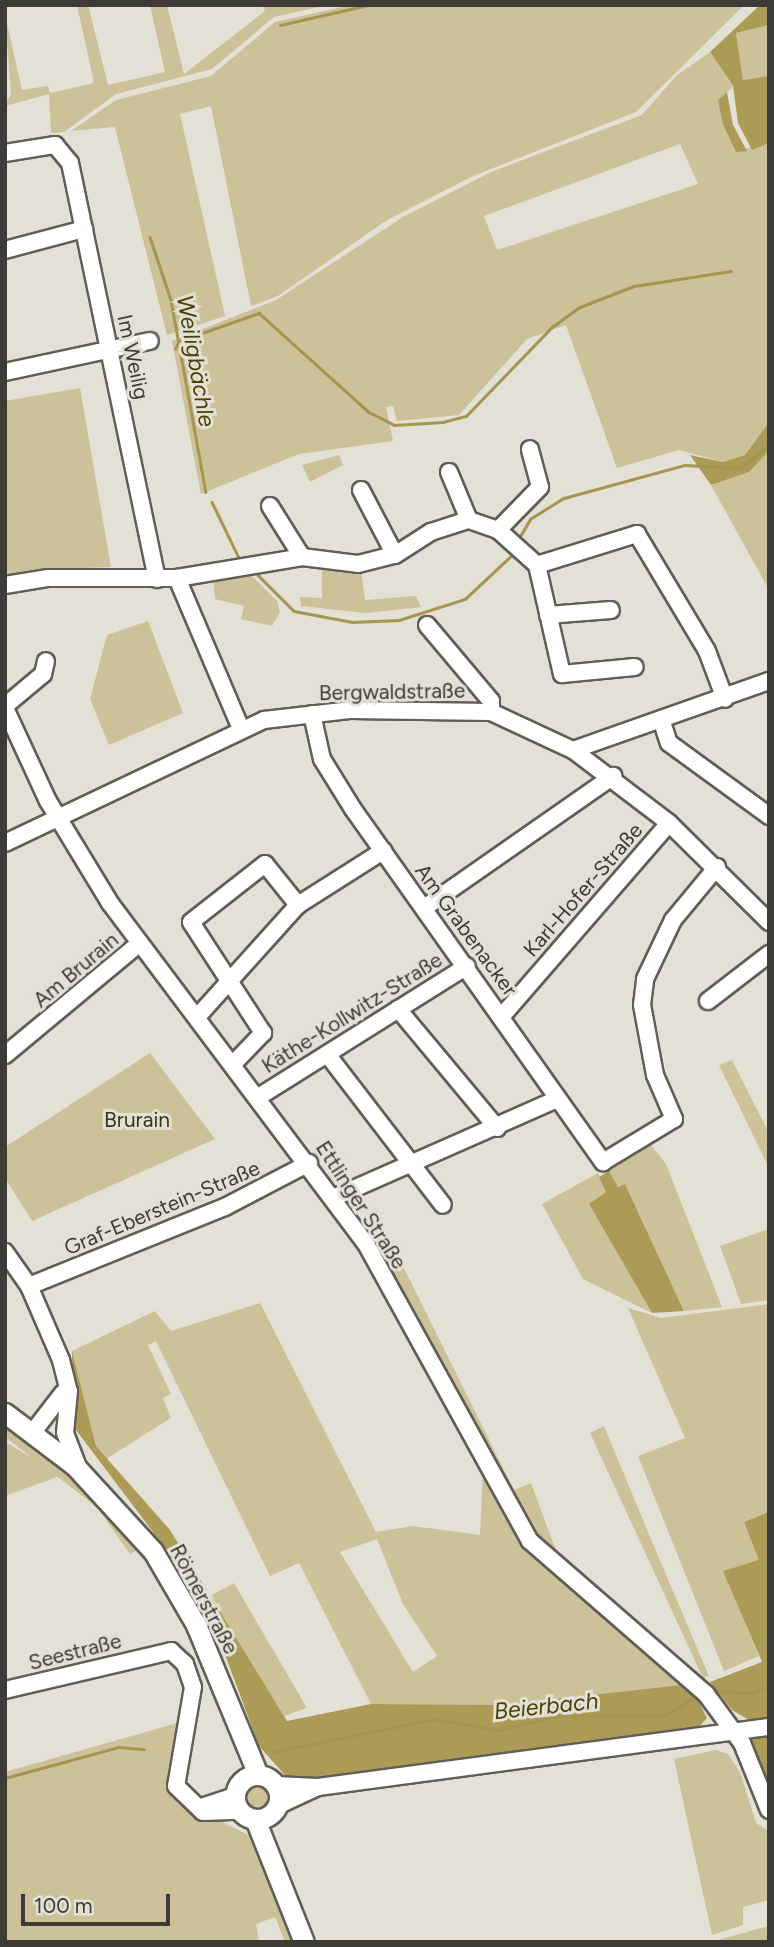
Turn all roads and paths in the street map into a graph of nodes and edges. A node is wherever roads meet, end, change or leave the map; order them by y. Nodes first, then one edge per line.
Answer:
1 (5, 153) edge
2 (84, 229) junction
3 (5, 250) edge
4 (150, 341) dead end
5 (111, 350) junction
6 (5, 372) edge
7 (530, 449) dead end
8 (449, 472) dead end
9 (362, 490) dead end
10 (270, 506) dead end
11 (469, 520) junction
12 (498, 530) junction
13 (395, 555) junction
14 (302, 557) junction
15 (537, 565) junction
16 (177, 578) junction
17 (157, 579) junction
18 (5, 585) edge
19 (611, 610) dead end
20 (548, 615) junction
21 (427, 625) dead end
22 (46, 662) dead end
23 (635, 667) dead end
24 (769, 681) edge
25 (725, 699) junction
26 (5, 707) edge
27 (491, 712) junction
28 (312, 714) junction
29 (661, 719) junction
30 (241, 729) junction
31 (573, 750) junction
32 (612, 776) junction
33 (769, 816) edge
34 (59, 820) junction
35 (668, 823) junction
36 (5, 843) edge
37 (383, 851) junction
38 (717, 867) junction
39 (298, 905) junction
40 (425, 908) junction
41 (769, 922) edge
42 (140, 943) junction
43 (769, 954) edge
44 (467, 966) junction
45 (229, 984) junction
46 (708, 1001) dead end
47 (398, 1009) junction
48 (198, 1016) junction
49 (502, 1016) junction
50 (327, 1054) junction
51 (5, 1055) edge
52 (234, 1063) junction
53 (260, 1096) junction
54 (556, 1099) junction
55 (497, 1128) junction
56 (309, 1163) junction
57 (412, 1163) junction
58 (335, 1198) junction
59 (443, 1205) dead end
60 (5, 1252) edge
61 (29, 1286) junction
62 (66, 1377) junction
63 (5, 1413) edge
64 (64, 1415) junction
65 (36, 1434) junction
66 (79, 1469) junction
67 (5, 1690) edge
68 (769, 1727) edge
69 (734, 1732) junction
70 (256, 1798) junction
71 (769, 1810) edge
72 (304, 1942) edge

1 - 2 street, Im Weilig
2 - 3 street
2 - 5 street, Im Weilig
4 - 5 street
5 - 6 street
5 - 17 street, Im Weilig
7 - 12 street
8 - 11 street
9 - 13 street
10 - 14 street
11 - 12 street
11 - 13 street
12 - 15 street
13 - 14 street
14 - 16 street
15 - 20 street
15 - 25 street
16 - 17 street
16 - 30 street
17 - 18 street
19 - 20 street
20 - 23 street
21 - 27 street
22 - 26 street
24 - 25 street
25 - 29 street
26 - 34 street, Ettlinger Straße
27 - 28 street, Bergwaldstraße
27 - 31 street, Bergwaldstraße
28 - 30 street, Bergwaldstraße
28 - 37 street, Am Grabenacker
29 - 31 street
29 - 33 street
30 - 34 street, Bergwaldstraße
31 - 32 street, Bergwaldstraße
32 - 35 street, Bergwaldstraße
32 - 40 street
34 - 36 street, Bergwaldstraße
34 - 42 street, Ettlinger Straße
35 - 38 street, Bergwaldstraße
35 - 49 street, Karl-Hofer-Straße
37 - 39 street
37 - 40 street, Am Grabenacker
38 - 41 street, Bergwaldstraße
38 - 54 street, Am Grabenacker
39 - 45 street
39 - 45 street
40 - 44 street, Am Grabenacker
42 - 48 street, Ettlinger Straße
42 - 51 street, Am Brurain
43 - 46 street
44 - 47 street, Käthe-Kollwitz-Straße
44 - 49 street, Am Grabenacker
45 - 48 street
45 - 52 street
47 - 50 street, Käthe-Kollwitz-Straße
47 - 55 street
48 - 52 street, Ettlinger Straße
49 - 54 street, Am Grabenacker
50 - 53 street, Käthe-Kollwitz-Straße
50 - 57 street
52 - 53 street, Ettlinger Straße
53 - 56 street, Ettlinger Straße
54 - 55 street
55 - 57 street
56 - 58 street, Ettlinger Straße
56 - 61 street, Graf-Eberstein-Straße
57 - 58 street
57 - 59 street
58 - 69 street, Ettlinger Straße
60 - 61 street, Römerstraße
61 - 62 street, Römerstraße
62 - 64 street, Römerstraße
62 - 65 street
63 - 65 main road, Römerstraße
64 - 65 street
64 - 66 street, Römerstraße
65 - 66 main road, Römerstraße
66 - 70 main road, Römerstraße
67 - 70 street, Seestraße
68 - 69 street
69 - 70 street
69 - 71 street, Ettlinger Straße
70 - 72 main road, Römerstraße

